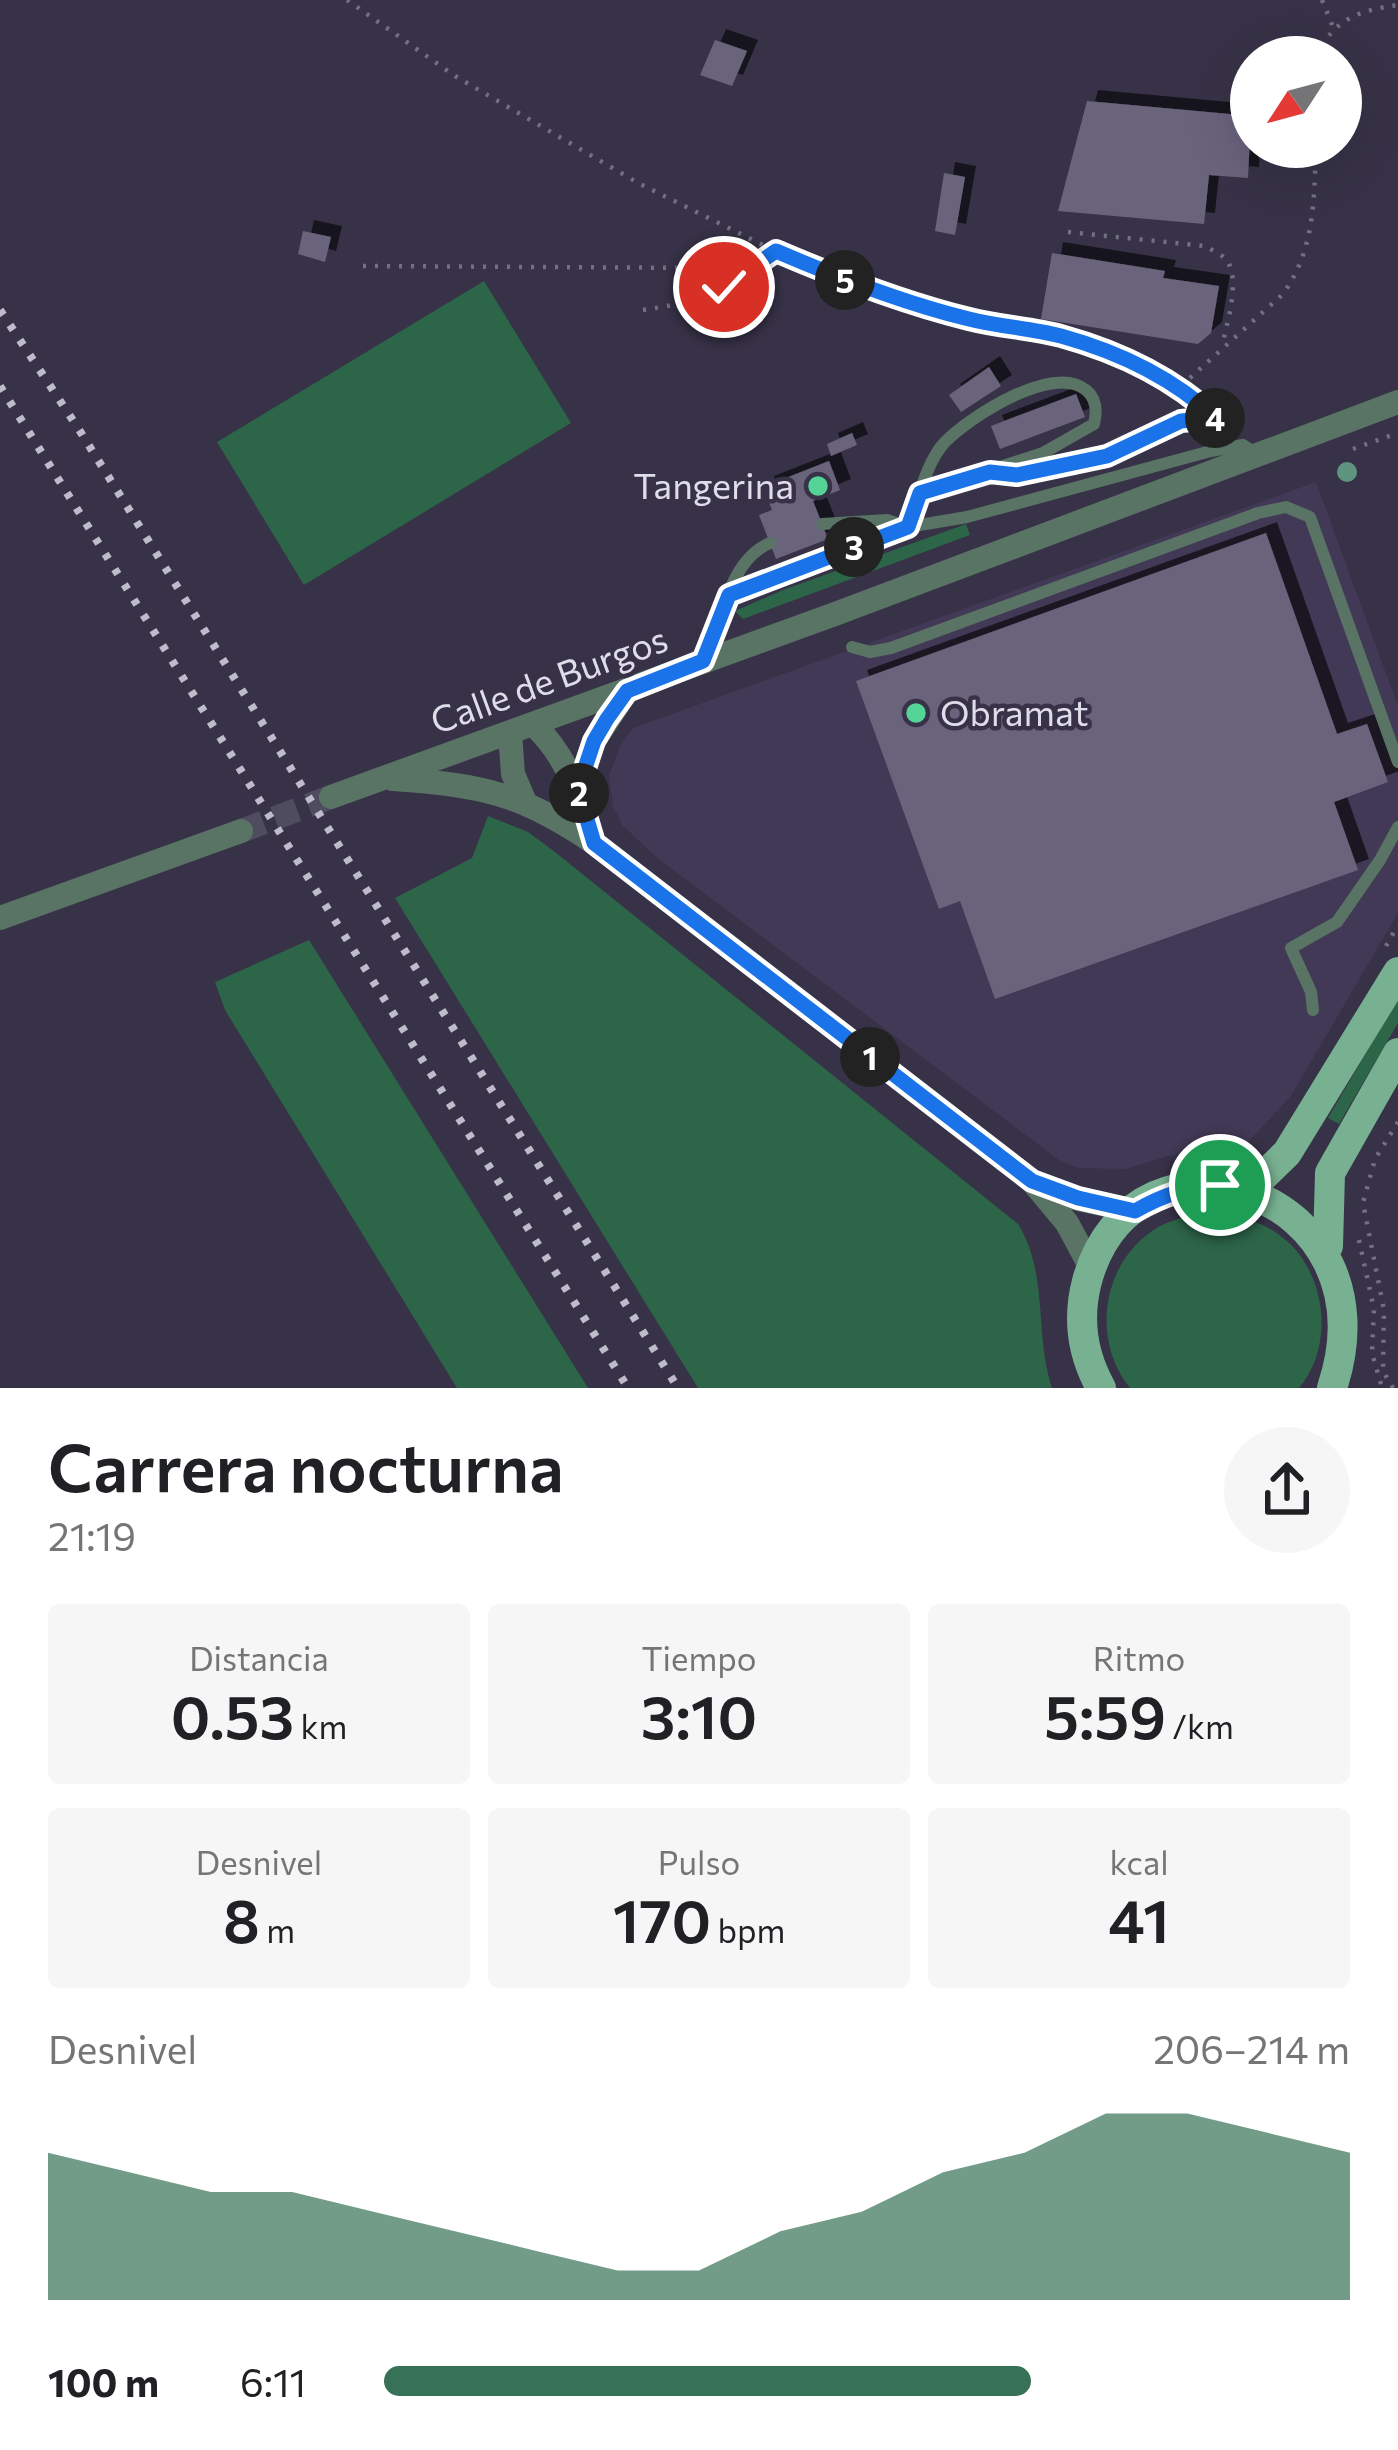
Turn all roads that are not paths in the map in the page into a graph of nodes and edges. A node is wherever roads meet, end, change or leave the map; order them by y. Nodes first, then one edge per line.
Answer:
1 (1398, 402) edge
2 (1249, 449) junction
3 (1107, 456) road end
4 (990, 472) junction
5 (920, 493) junction
6 (822, 524) dead end
7 (908, 527) junction
8 (770, 543) dead end
9 (729, 595) junction
10 (852, 647) dead end
11 (703, 661) junction
12 (627, 691) junction
13 (522, 729) junction
14 (1398, 762) edge
15 (385, 778) junction
16 (578, 789) junction
17 (331, 797) tunnel mouth
18 (525, 802) junction
19 (1398, 827) edge
20 (241, 831) tunnel mouth
21 (594, 843) junction
22 (0, 918) edge
23 (1392, 958) edge
24 (1313, 1010) dead end
25 (1398, 1053) edge
26 (1032, 1181) junction
27 (1250, 1189) junction
28 (1135, 1211) junction
29 (1342, 1238) junction
30 (1091, 1268) junction
31 (1101, 1388) edge
32 (1332, 1388) edge

1 - 2 street, Calle de Burgos
2 - 7 lane
2 - 11 street, Calle de Burgos
3 - 4 lane
4 - 5 lane
4 - 5 lane
5 - 7 lane
6 - 7 lane
7 - 9 lane
8 - 9 lane
9 - 11 lane
10 - 14 lane
11 - 12 street, Calle de Burgos
12 - 13 street, Calle de Burgos
12 - 16 street
13 - 15 street, Calle de Burgos
13 - 16 street
13 - 18 street
15 - 17 street, Calle de Burgos
15 - 18 street
16 - 21 street
18 - 21 street
19 - 24 lane
20 - 22 street
21 - 26 street
23 - 27 main road
25 - 29 main road
26 - 28 street
26 - 30 street
27 - 28 main road
27 - 29 main road
28 - 30 main road
29 - 32 main road
30 - 31 main road

